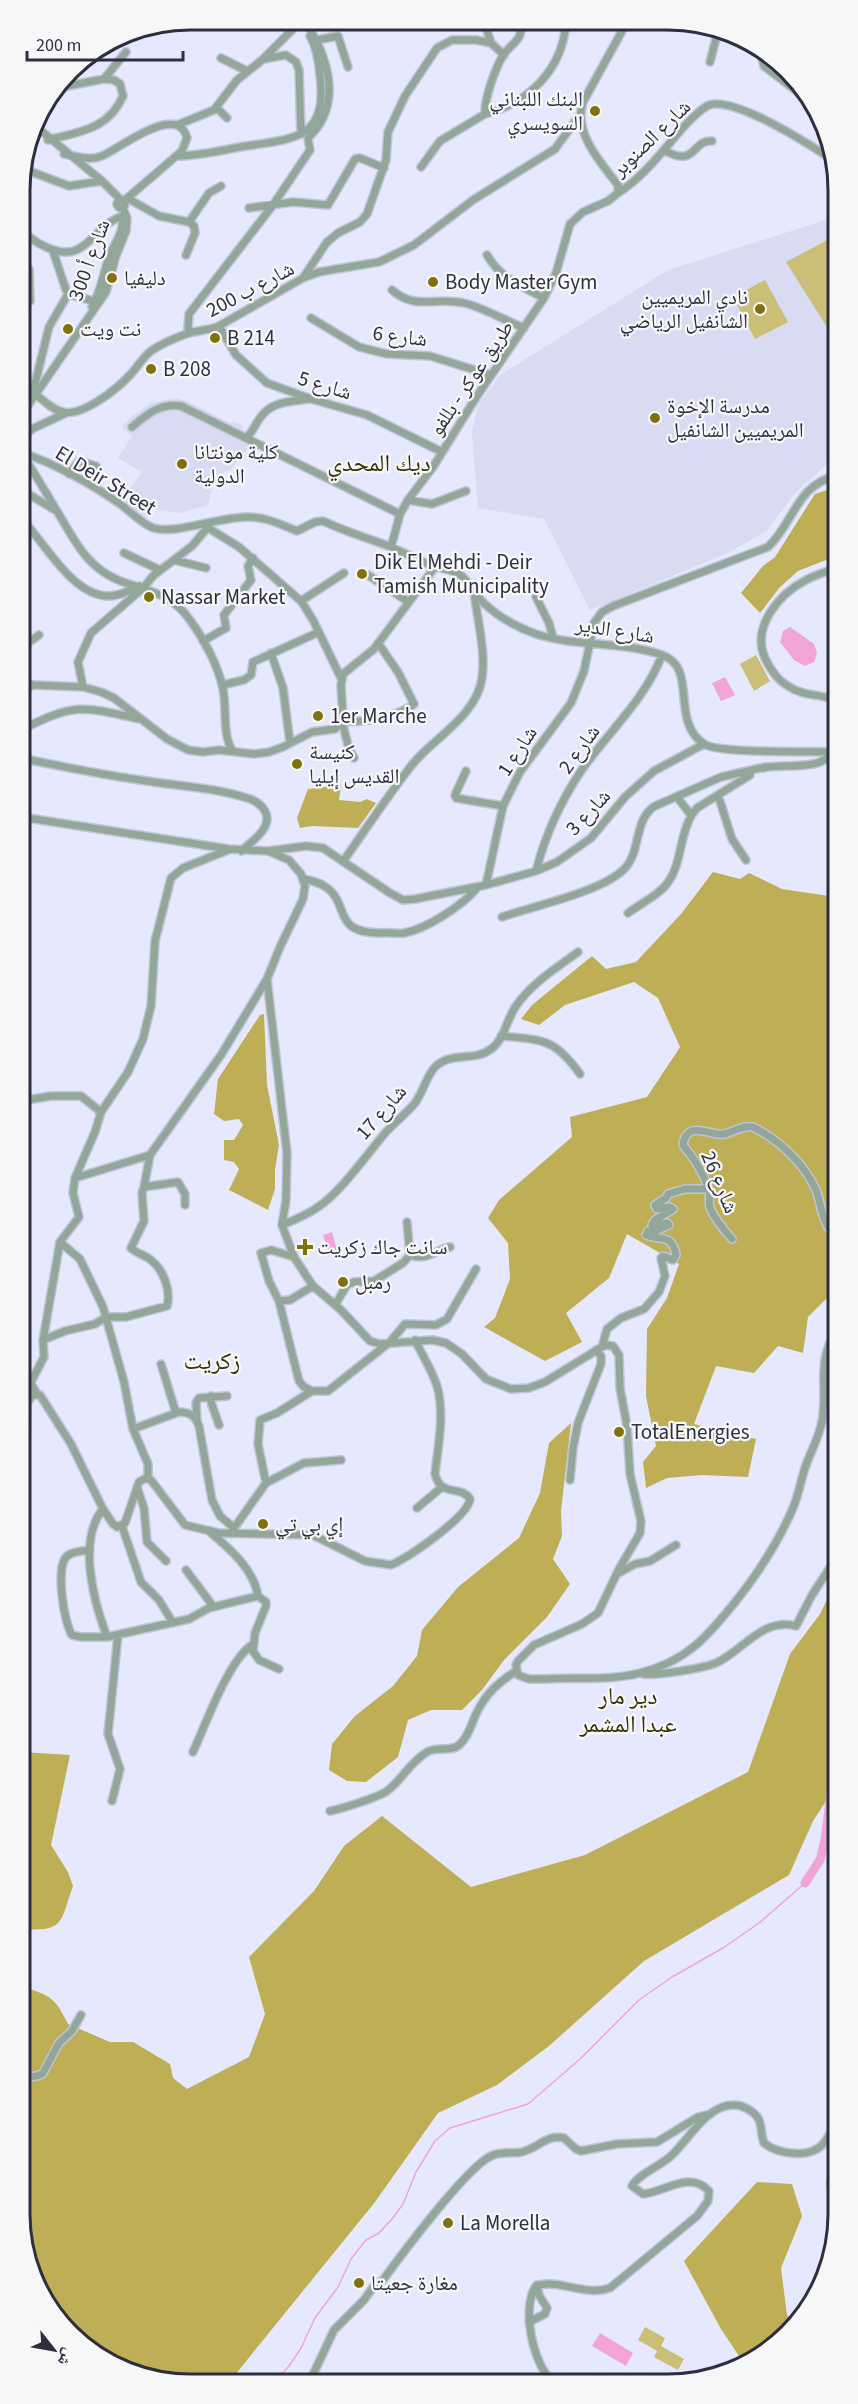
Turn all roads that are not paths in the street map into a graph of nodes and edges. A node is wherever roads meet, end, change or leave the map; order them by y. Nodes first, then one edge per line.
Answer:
1 (293, 30) edge
2 (307, 30) edge
3 (309, 30) edge
4 (487, 30) edge
5 (520, 30) edge
6 (565, 30) edge
7 (623, 30) edge
8 (716, 37) edge
9 (317, 40) junction
10 (491, 43) junction
11 (126, 51) dead end
12 (319, 53) junction
13 (504, 55) junction
14 (221, 58) dead end
15 (262, 60) junction
16 (763, 61) edge
17 (710, 62) dead end
18 (348, 67) dead end
19 (247, 71) junction
20 (104, 79) junction
21 (788, 84) edge
22 (69, 86) edge
23 (217, 108) junction
24 (484, 114) junction
25 (579, 116) junction
26 (227, 118) dead end
27 (177, 125) junction
28 (41, 132) edge
29 (301, 134) junction
30 (50, 140) junction
31 (712, 141) dead end
32 (664, 150) junction
33 (68, 154) junction
34 (824, 155) edge
35 (176, 156) junction
36 (421, 167) dead end
37 (384, 168) junction
38 (31, 172) edge
39 (100, 181) junction
40 (221, 186) dead end
41 (618, 192) junction
42 (122, 205) junction
43 (273, 205) junction
44 (249, 208) dead end
45 (189, 222) junction
46 (30, 239) edge
47 (53, 251) junction
48 (186, 255) dead end
49 (487, 255) dead end
50 (303, 278) junction
51 (392, 290) dead end
52 (68, 294) junction
53 (544, 298) junction
54 (98, 302) junction
55 (311, 318) dead end
56 (219, 326) junction
57 (524, 328) junction
58 (191, 332) junction
59 (52, 373) junction
60 (490, 375) junction
61 (35, 393) junction
62 (30, 399) edge
63 (311, 399) junction
64 (30, 401) edge
65 (57, 410) junction
66 (66, 413) junction
67 (132, 427) dead end
68 (30, 431) edge
69 (253, 432) junction
70 (246, 438) junction
71 (253, 441) junction
72 (442, 452) junction
73 (30, 455) edge
74 (96, 466) dead end
75 (30, 467) edge
76 (69, 474) junction
77 (828, 478) edge
78 (466, 491) dead end
79 (30, 495) edge
80 (408, 501) junction
81 (57, 512) junction
82 (400, 514) junction
83 (200, 523) junction
84 (30, 527) edge
85 (208, 527) junction
86 (391, 547) junction
87 (124, 554) dead end
88 (253, 558) junction
89 (174, 560) junction
90 (435, 567) junction
91 (206, 568) dead end
92 (160, 570) junction
93 (828, 571) edge
94 (344, 573) dead end
95 (368, 575) dead end
96 (141, 587) junction
97 (474, 591) junction
98 (536, 597) dead end
99 (301, 601) junction
100 (408, 602) junction
101 (319, 632) junction
102 (39, 635) dead end
103 (552, 638) junction
104 (30, 642) edge
105 (203, 642) junction
106 (591, 642) junction
107 (378, 643) junction
108 (271, 653) junction
109 (662, 654) junction
110 (341, 678) junction
111 (31, 684) edge
112 (222, 685) junction
113 (83, 687) junction
114 (828, 698) edge
115 (143, 720) junction
116 (342, 721) junction
117 (30, 725) edge
118 (227, 738) junction
119 (290, 743) junction
120 (704, 744) junction
121 (215, 750) junction
122 (233, 751) junction
123 (828, 752) edge
124 (354, 758) dead end
125 (828, 758) edge
126 (30, 760) edge
127 (765, 767) junction
128 (466, 771) dead end
129 (718, 795) junction
130 (677, 797) junction
131 (503, 806) junction
132 (691, 815) junction
133 (30, 818) edge
134 (229, 849) junction
135 (241, 851) junction
136 (268, 851) junction
137 (344, 860) junction
138 (746, 860) dead end
139 (537, 871) junction
140 (304, 879) junction
141 (483, 885) junction
142 (628, 913) dead end
143 (502, 917) dead end
144 (578, 952) dead end
145 (267, 979) junction
146 (501, 1036) junction
147 (580, 1074) dead end
148 (30, 1100) edge
149 (101, 1112) junction
150 (150, 1155) junction
151 (75, 1178) junction
152 (144, 1186) junction
153 (708, 1188) junction
154 (185, 1204) dead end
155 (407, 1221) dead end
156 (282, 1226) junction
157 (828, 1230) edge
158 (732, 1239) dead end
159 (60, 1242) junction
160 (450, 1247) dead end
161 (410, 1255) junction
162 (294, 1257) junction
163 (476, 1269) dead end
164 (313, 1286) junction
165 (279, 1301) junction
166 (335, 1305) junction
167 (106, 1317) junction
168 (44, 1340) junction
169 (415, 1340) junction
170 (390, 1342) junction
171 (828, 1343) edge
172 (599, 1348) junction
173 (161, 1364) dead end
174 (31, 1382) joint
175 (312, 1391) junction
176 (37, 1394) junction
177 (211, 1396) junction
178 (226, 1396) dead end
179 (30, 1398) edge
180 (176, 1413) junction
181 (197, 1421) junction
182 (219, 1425) dead end
183 (133, 1429) junction
184 (341, 1460) dead end
185 (148, 1479) junction
186 (570, 1480) dead end
187 (266, 1483) junction
188 (137, 1487) junction
189 (442, 1487) junction
190 (417, 1508) dead end
191 (103, 1509) junction
192 (122, 1526) junction
193 (232, 1531) junction
194 (210, 1532) junction
195 (676, 1545) dead end
196 (90, 1550) junction
197 (166, 1562) dead end
198 (186, 1570) dead end
199 (828, 1571) edge
200 (617, 1574) junction
201 (258, 1596) junction
202 (213, 1606) junction
203 (173, 1623) junction
204 (118, 1635) junction
205 (107, 1637) junction
206 (252, 1645) junction
207 (279, 1669) dead end
208 (516, 1671) junction
209 (638, 1674) junction
210 (192, 1752) dead end
211 (112, 1801) dead end
212 (330, 1811) dead end
213 (81, 2015) dead end
214 (30, 2077) edge
215 (713, 2113) junction
216 (828, 2135) edge
217 (537, 2285) junction
218 (529, 2322) junction
219 (313, 2374) edge
220 (544, 2374) edge

1 - 15 street
2 - 12 street
3 - 9 street
4 - 10 street
5 - 13 street
6 - 24 street
7 - 25 street
8 - 17 street
9 - 12 street
9 - 18 street
10 - 13 street
10 - 37 street
11 - 20 street
12 - 29 street
12 - 43 street
13 - 24 street
14 - 19 street
15 - 19 street
15 - 29 street
16 - 21 street
19 - 23 street
20 - 22 street
20 - 30 street
23 - 26 street
23 - 27 street
24 - 36 street
25 - 41 street
25 - 50 street, شارع ب 200
27 - 33 street
27 - 35 street
28 - 30 street, شارع أ 300
29 - 35 street
30 - 33 street, شارع أ 300
31 - 32 street
32 - 34 street, شارع الصنوبر
32 - 41 street, شارع الصنوبر
33 - 39 street, شارع أ 300
35 - 42 street
37 - 43 street
37 - 50 street
38 - 39 street
39 - 42 street, شارع أ 300
40 - 45 street
41 - 53 street, طريق عوكر - بللفو
42 - 45 street
42 - 47 street
42 - 54 street, شارع أ 300
43 - 44 street
43 - 58 street
45 - 48 street
46 - 47 street
47 - 52 street
49 - 53 street
50 - 56 street, شارع ب 200
51 - 57 street
52 - 54 street
52 - 61 street
53 - 57 street, طريق عوكر - بللفو
54 - 59 street, شارع أ 300
54 - 61 street, شارع أ 300
55 - 60 street, شارع 6
56 - 58 street, شارع ب 200
56 - 63 street, شارع 5
57 - 60 street, طريق عوكر - بللفو
58 - 66 street, شارع ب 200
59 - 61 street, شارع أ 300
59 - 65 street
60 - 72 street, طريق عوكر - بللفو
61 - 62 street, شارع أ 300
61 - 64 street, شارع أ 300
61 - 65 street
63 - 69 street
63 - 72 street, شارع 5
65 - 66 street
66 - 68 street, شارع ب 200
67 - 70 street
69 - 70 street
69 - 71 street
70 - 71 street
71 - 82 street
72 - 80 street, طريق عوكر - بللفو
73 - 76 street, El Deir Street
74 - 76 street
75 - 81 street
76 - 83 street, El Deir Street
77 - 106 street, شارع 1
78 - 80 street
79 - 81 street
80 - 82 street, طريق عوكر - بللفو
81 - 96 street
82 - 86 street, طريق عوكر - بللفو
83 - 85 street
83 - 86 street, El Deir Street
84 - 96 street
85 - 88 street
85 - 89 street
86 - 90 street, El Deir Street
87 - 92 street
88 - 99 street
88 - 105 street
89 - 91 street
89 - 92 street
90 - 97 street, El Deir Street
90 - 100 street
92 - 96 street
93 - 114 street
94 - 99 street
95 - 100 street
96 - 105 street
96 - 113 street
97 - 103 street, شارع الدير
97 - 137 street
98 - 103 street
99 - 101 street
100 - 107 street
101 - 108 street
101 - 110 street
102 - 104 street
103 - 106 street, شارع الدير
105 - 112 street
106 - 109 street, شارع الدير
106 - 131 street, شارع 1
107 - 110 street
107 - 116 street
108 - 112 street
108 - 119 street
109 - 120 street, شارع الدير
109 - 139 street, شارع 2
110 - 116 street
111 - 113 street
112 - 118 street
113 - 115 street
115 - 117 street
115 - 121 street
116 - 119 street
116 - 124 street
118 - 121 street
118 - 122 street
119 - 122 street
120 - 123 street
120 - 139 street, شارع 3
121 - 122 street
125 - 127 street
126 - 135 street
127 - 129 street
127 - 130 street
128 - 131 street
129 - 132 street
129 - 138 street
130 - 132 street
130 - 143 street
131 - 141 street, شارع 1
132 - 142 street
133 - 134 street, شارع 3
134 - 135 street, شارع 3
134 - 149 street
135 - 136 street, شارع 3
136 - 137 street, شارع 3
136 - 140 street
137 - 141 street, شارع 3
139 - 141 street, شارع 3
140 - 141 street
140 - 145 street
144 - 146 street, شارع 17
145 - 150 street
145 - 156 street
146 - 147 street
146 - 156 street, شارع 17
148 - 149 street
149 - 151 street
150 - 151 street
150 - 152 street
151 - 159 street
152 - 154 street
152 - 167 street
153 - 157 street, شارع 26
153 - 158 street, شارع 26
153 - 172 street
155 - 161 street
156 - 162 street
159 - 167 street
159 - 168 street
160 - 161 street
161 - 166 street
162 - 164 street
162 - 165 street
163 - 170 street
164 - 165 street
164 - 166 street
165 - 175 street
166 - 170 street
167 - 168 street
167 - 183 street
168 - 174 street
169 - 170 street
169 - 172 street
169 - 189 street
170 - 175 street
171 - 209 street
172 - 186 street
172 - 200 street
173 - 180 street
174 - 176 street
175 - 187 street
176 - 179 street
176 - 191 street
177 - 178 street
177 - 181 street
177 - 182 street
180 - 181 street
180 - 183 street
181 - 193 street
183 - 185 street
184 - 187 street
185 - 188 street
185 - 194 street
187 - 193 street
188 - 192 street
188 - 197 street
189 - 190 street
189 - 193 street
191 - 192 street
191 - 196 street
192 - 203 street
193 - 194 street
194 - 201 street
195 - 200 street
196 - 205 street
196 - 205 street
198 - 202 street
199 - 209 street
200 - 208 street
201 - 202 street
201 - 206 street
202 - 203 street
203 - 204 street
204 - 205 street
204 - 211 street
206 - 207 street
206 - 210 street
208 - 209 street
208 - 212 street
213 - 214 street
215 - 216 street
215 - 217 street
215 - 219 street
217 - 218 street
217 - 218 street
218 - 220 street

